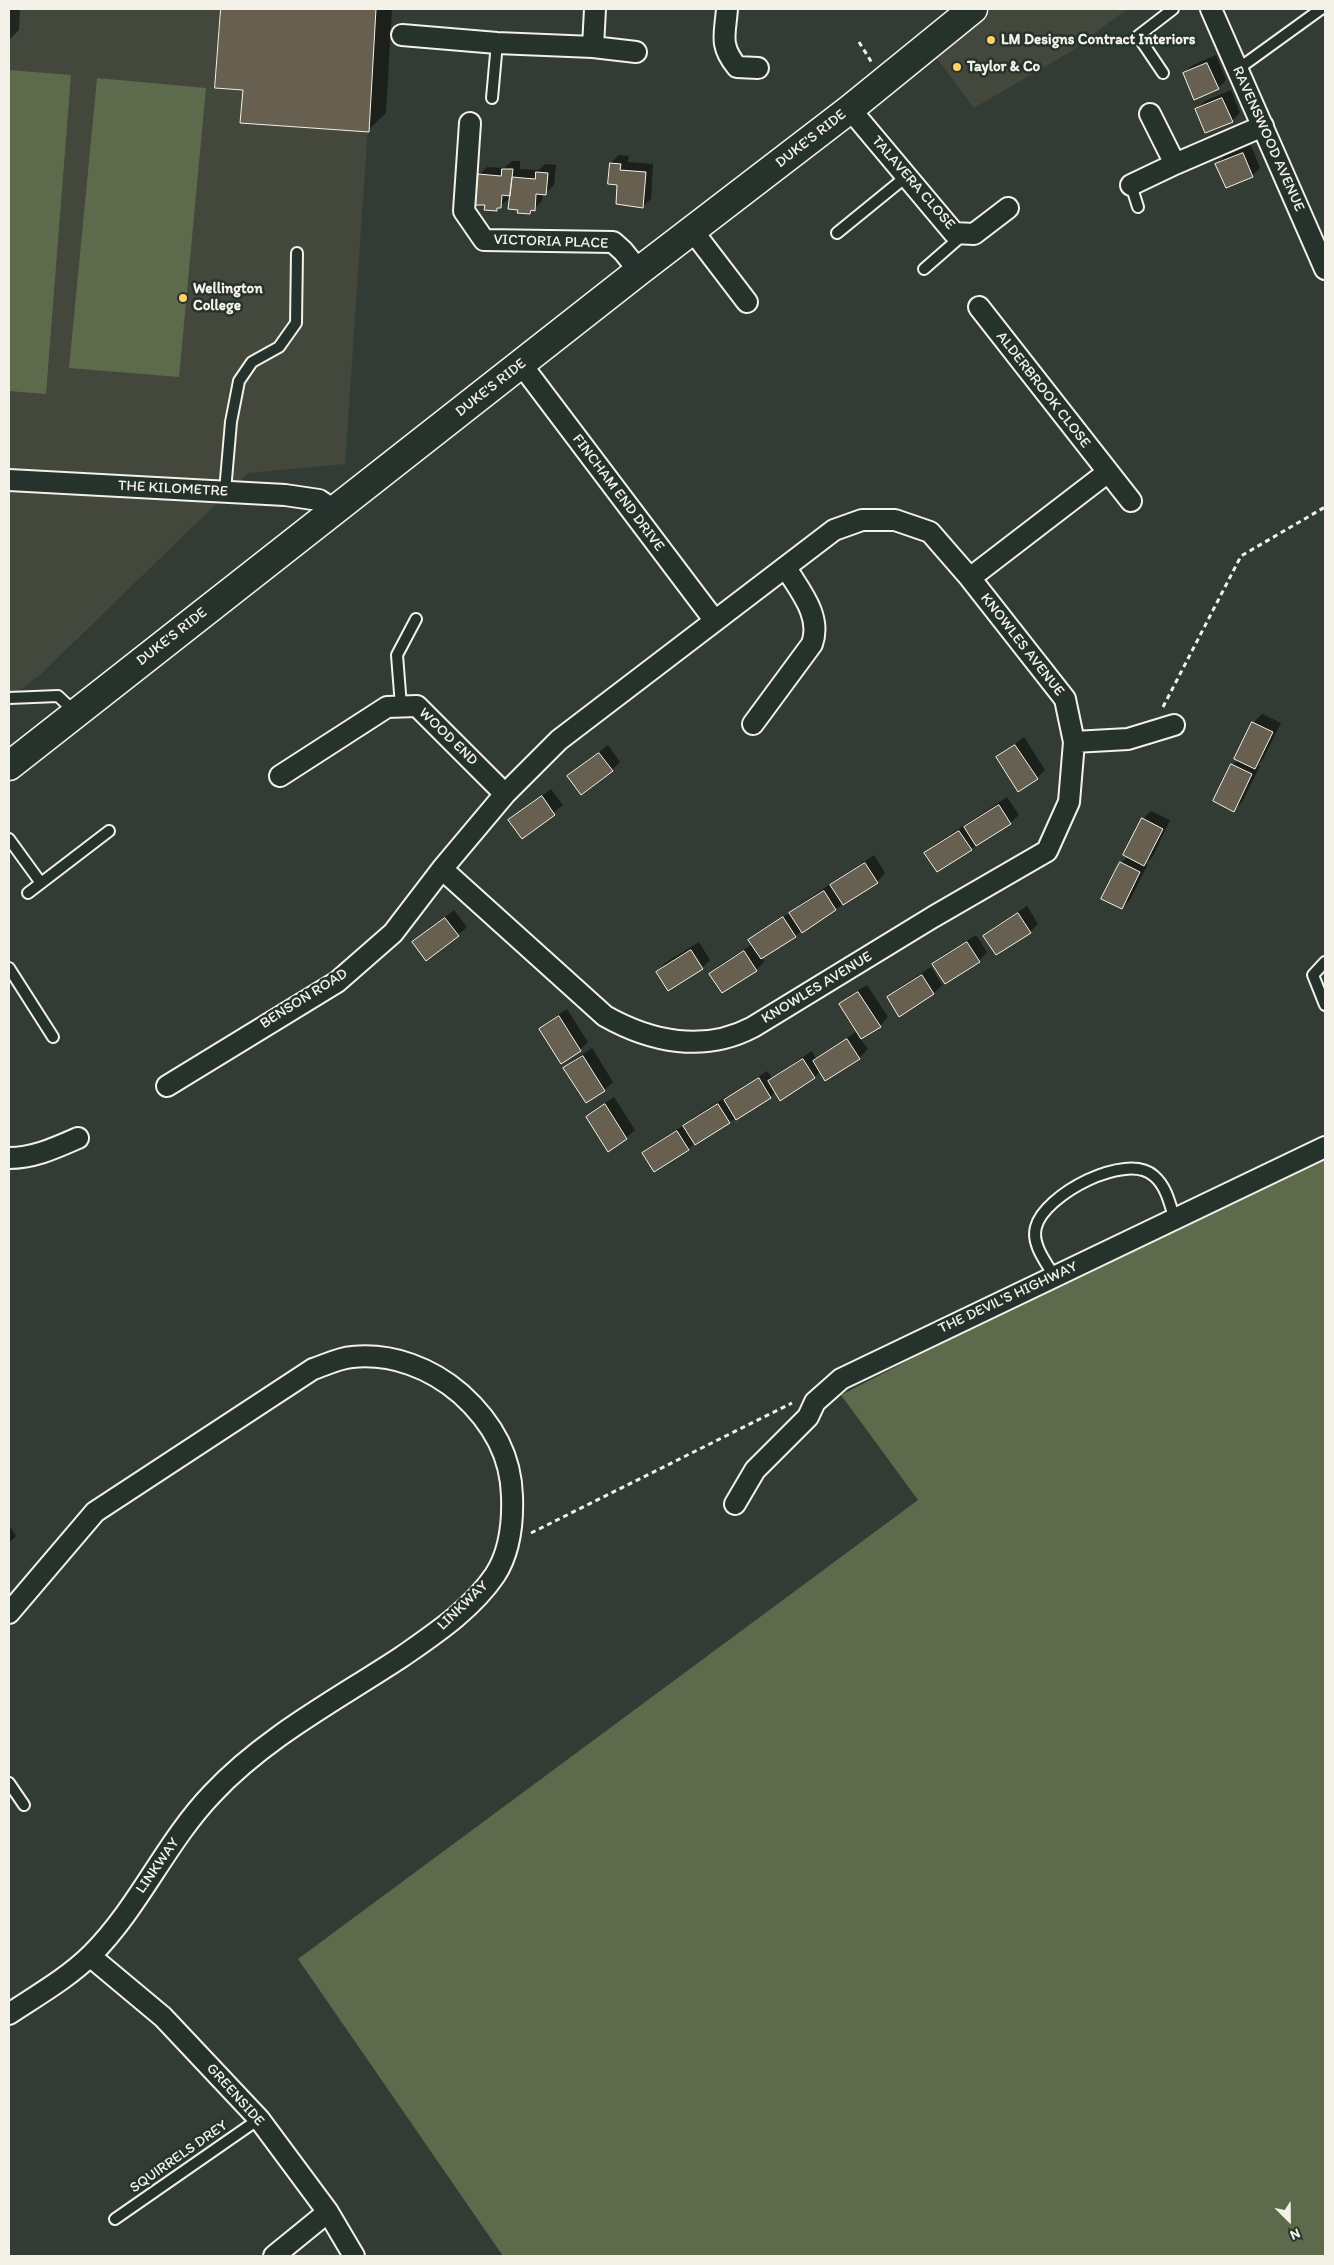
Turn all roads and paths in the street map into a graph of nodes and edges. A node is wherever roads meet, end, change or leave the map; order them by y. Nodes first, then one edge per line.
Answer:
1 (595, 9) edge
2 (727, 9) edge
3 (1173, 9) edge
4 (1211, 9) edge
5 (1321, 9) edge
6 (960, 12) edge
7 (402, 35) dead end
8 (859, 42) dead end
9 (497, 43) junction
10 (593, 47) junction
11 (636, 52) dead end
12 (758, 68) dead end
13 (875, 68) dead end
14 (1238, 69) junction
15 (1163, 73) dead end
16 (492, 98) dead end
17 (850, 109) junction
18 (1150, 114) dead end
19 (470, 123) dead end
20 (1263, 126) junction
21 (1175, 164) junction
22 (907, 176) junction
23 (1131, 185) joint
24 (1138, 207) dead end
25 (1008, 208) dead end
26 (692, 230) junction
27 (837, 233) dead end
28 (964, 234) junction
29 (1321, 248) edge
30 (297, 253) dead end
31 (924, 269) dead end
32 (1325, 269) edge
33 (639, 271) junction
34 (747, 302) dead end
35 (979, 307) dead end
36 (521, 364) junction
37 (1108, 472) junction
38 (9, 480) edge
39 (225, 491) junction
40 (1131, 501) dead end
41 (1325, 507) edge
42 (335, 510) junction
43 (786, 568) junction
44 (970, 578) junction
45 (416, 619) dead end
46 (715, 621) junction
47 (9, 698) edge
48 (401, 706) junction
49 (75, 712) junction
50 (753, 724) dead end
51 (1174, 725) dead end
52 (1150, 732) junction
53 (1074, 742) junction
54 (9, 766) edge
55 (280, 776) dead end
56 (505, 794) junction
57 (109, 831) dead end
58 (9, 839) edge
59 (442, 868) junction
60 (41, 883) junction
61 (28, 893) dead end
62 (1325, 962) edge
63 (9, 968) edge
64 (1325, 1005) edge
65 (53, 1037) dead end
66 (168, 1086) dead end
67 (78, 1138) dead end
68 (1325, 1147) edge
69 (9, 1158) edge
70 (1176, 1220) junction
71 (1054, 1276) junction
72 (815, 1402) junction
73 (735, 1504) dead end
74 (509, 1544) junction
75 (9, 1613) edge
76 (9, 1783) edge
77 (24, 1804) dead end
78 (90, 1956) junction
79 (9, 2014) edge
80 (259, 2119) junction
81 (328, 2212) junction
82 (115, 2219) dead end
83 (274, 2256) edge
84 (354, 2256) edge

1 - 10 street
2 - 12 street
3 - 15 lane
4 - 14 street, RAVENSWOOD AVENUE
5 - 14 lane
6 - 17 main road, DUKE'S RIDE
7 - 9 street
8 - 13 path
9 - 10 street
9 - 16 lane
10 - 11 street
14 - 20 street, RAVENSWOOD AVENUE
17 - 22 street, TALAVERA CLOSE
17 - 26 main road, DUKE'S RIDE
18 - 21 street
19 - 33 street, VICTORIA PLACE
20 - 21 street
20 - 29 street, RAVENSWOOD AVENUE
21 - 23 street
22 - 27 lane
22 - 28 street, TALAVERA CLOSE
23 - 24 lane
25 - 28 street, TALAVERA CLOSE
26 - 33 main road, DUKE'S RIDE
26 - 34 street
28 - 31 lane
29 - 32 street, RAVENSWOOD AVENUE
30 - 39 lane
33 - 36 main road, DUKE'S RIDE
35 - 37 street, ALDERBROOK CLOSE
36 - 42 main road, DUKE'S RIDE
36 - 46 street, FINCHAM END DRIVE
37 - 40 street, ALDERBROOK CLOSE
37 - 44 street
38 - 39 street, THE KILOMETRE
39 - 42 street, THE KILOMETRE
41 - 52 path
42 - 49 main road, DUKE'S RIDE
43 - 44 street, KNOWLES AVENUE
43 - 46 street, KNOWLES AVENUE
43 - 50 street
44 - 53 street, KNOWLES AVENUE
45 - 48 lane
46 - 56 street, KNOWLES AVENUE
47 - 49 lane
48 - 55 street, WOOD END
48 - 56 street, WOOD END
49 - 54 main road, DUKE'S RIDE
51 - 52 street
52 - 53 street
53 - 59 street, KNOWLES AVENUE
56 - 59 street, KNOWLES AVENUE
57 - 60 lane
58 - 60 lane
59 - 66 street, BENSON ROAD
60 - 61 lane
62 - 64 lane
63 - 65 lane
67 - 69 street
68 - 70 street, THE DEVIL'S HIGHWAY
70 - 71 street, THE DEVIL'S HIGHWAY
70 - 71 lane
71 - 72 street, THE DEVIL'S HIGHWAY
72 - 73 street, THE DEVIL'S HIGHWAY
72 - 74 path
74 - 75 street, LINKWAY
74 - 78 street, LINKWAY
76 - 77 lane
78 - 79 street, LINKWAY
78 - 80 street, GREENSIDE
80 - 81 street, GREENSIDE
80 - 82 lane, SQUIRRELS DREY
81 - 83 street
81 - 84 street, GREENSIDE

